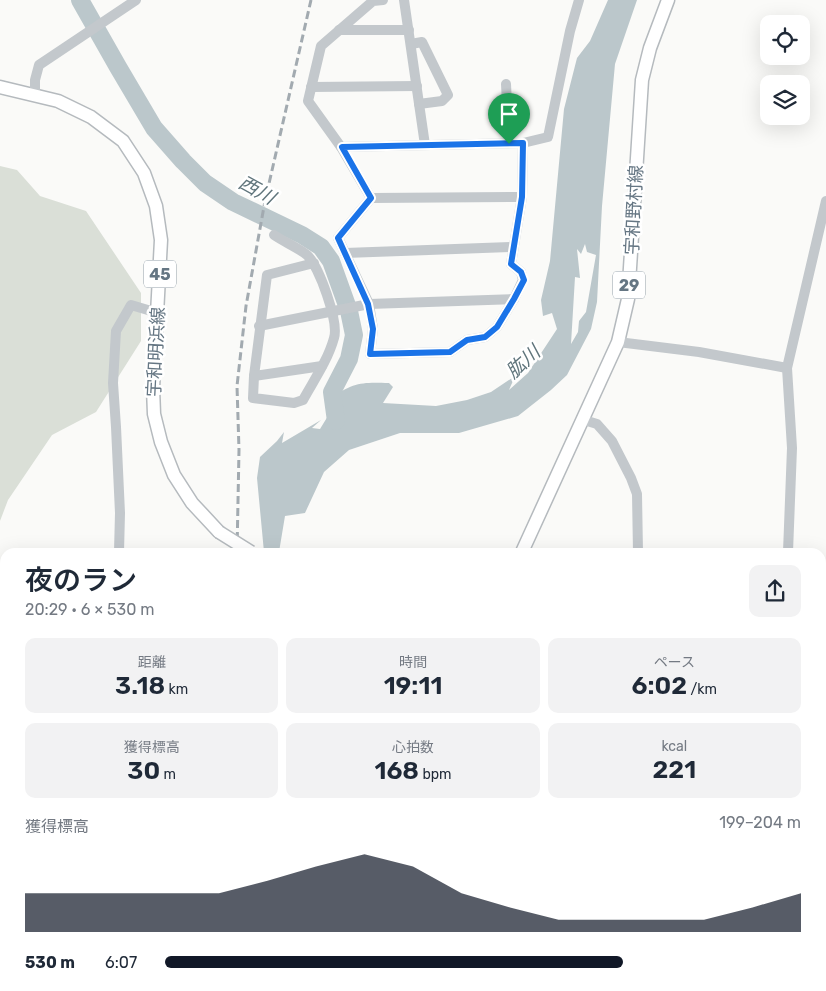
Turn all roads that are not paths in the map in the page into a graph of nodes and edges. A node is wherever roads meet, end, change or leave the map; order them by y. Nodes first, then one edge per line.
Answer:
1 (136, 0) edge
2 (383, 0) edge
3 (404, 0) edge
4 (579, 0) edge
5 (668, 0) edge
6 (339, 30) junction
7 (409, 30) junction
8 (411, 44) junction
9 (506, 84) dead end
10 (0, 86) edge
11 (417, 86) junction
12 (311, 87) junction
13 (35, 94) junction
14 (419, 104) junction
15 (523, 143) junction
16 (509, 144) junction
17 (425, 145) junction
18 (342, 147) junction
19 (522, 197) junction
20 (371, 198) junction
21 (826, 201) edge
22 (274, 235) dead end
23 (513, 247) junction
24 (345, 253) junction
25 (314, 264) junction
26 (514, 299) junction
27 (368, 304) junction
28 (338, 310) junction
29 (158, 313) junction
30 (259, 326) junction
31 (618, 342) junction
32 (322, 366) junction
33 (787, 368) junction
34 (254, 376) junction
35 (584, 420) junction
36 (119, 548) edge
37 (245, 548) edge
38 (525, 548) edge
39 (638, 548) edge
40 (788, 548) edge

1 - 13 street
2 - 6 street
3 - 7 street
4 - 15 street
5 - 31 main road, 宇和野村線 / 29
6 - 7 street
6 - 12 street
7 - 8 street
8 - 11 street
8 - 14 street
9 - 16 street
10 - 13 main road, 宇和明浜線 / 45
11 - 12 street
11 - 14 street
12 - 18 street
13 - 29 main road, 宇和明浜線 / 45
14 - 17 street
15 - 16 street
15 - 19 street
16 - 17 street
17 - 18 street
18 - 20 street
19 - 20 street
19 - 23 street
20 - 24 street
21 - 33 street
22 - 25 street
23 - 24 street
23 - 26 street
24 - 27 street
25 - 28 street
25 - 30 street
26 - 27 street
26 - 27 street
27 - 28 street
28 - 30 street
28 - 32 street
29 - 36 street
29 - 37 main road, 宇和明浜線 / 45, bridge
30 - 34 street
31 - 33 street
31 - 35 main road, 宇和野村線 / 29
32 - 34 street
32 - 34 street
33 - 40 street
35 - 38 main road, 宇和野村線 / 29
35 - 39 street

